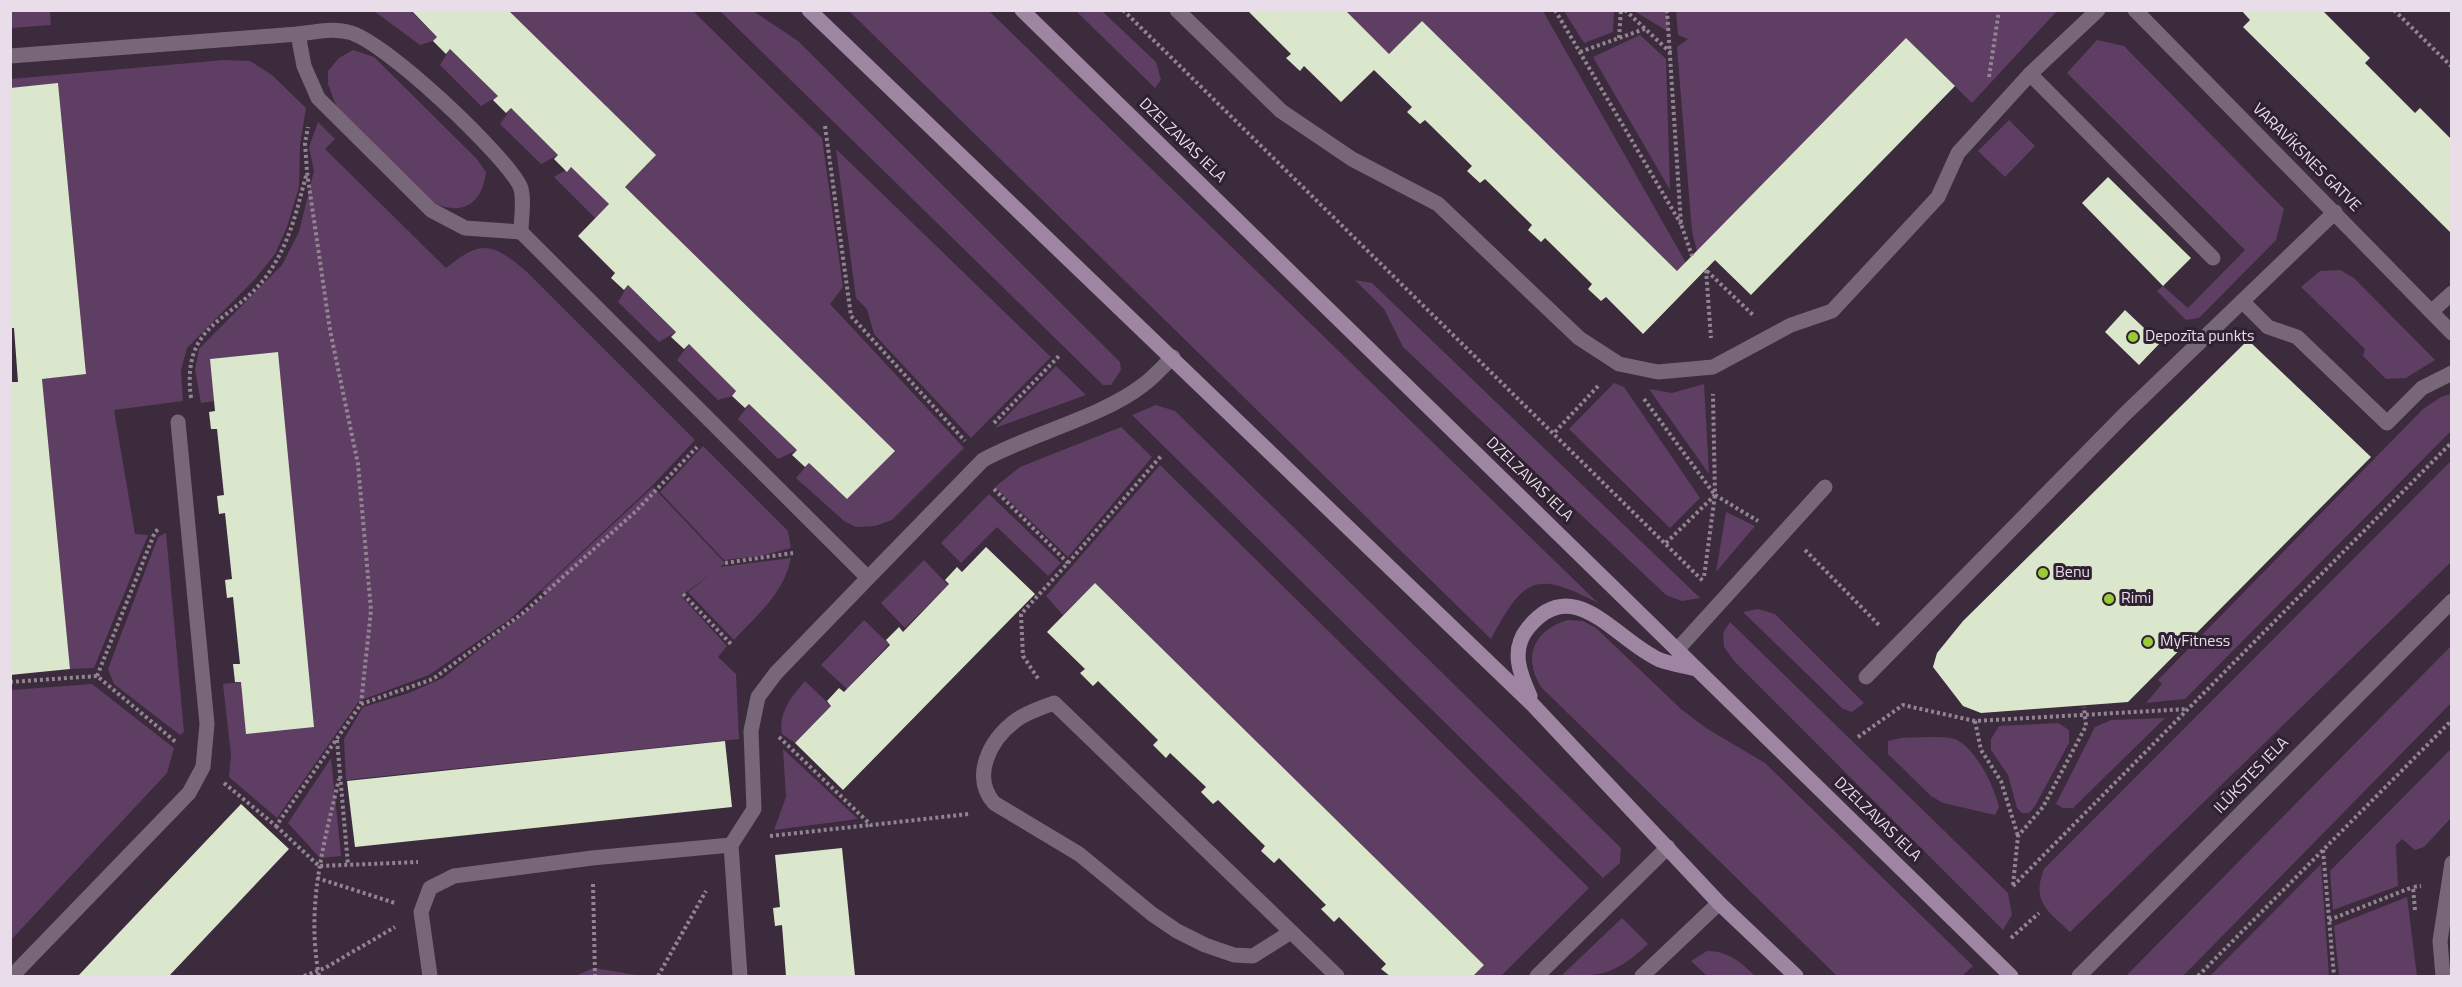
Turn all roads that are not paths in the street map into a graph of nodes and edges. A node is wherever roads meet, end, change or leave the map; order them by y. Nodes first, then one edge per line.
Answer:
1 (809, 10) edge
2 (1022, 10) edge
3 (1177, 10) edge
4 (2098, 10) edge
5 (2135, 10) edge
6 (298, 34) junction
7 (10, 56) edge
8 (2030, 75) junction
9 (2335, 212) junction
10 (520, 232) junction
11 (2213, 258) dead end
12 (2451, 293) edge
13 (2242, 301) junction
14 (2431, 312) junction
15 (2451, 333) edge
16 (1173, 357) junction
17 (2451, 373) edge
18 (178, 422) dead end
19 (1825, 487) dead end
20 (868, 578) junction
21 (2451, 601) edge
22 (1677, 650) junction
23 (1699, 670) junction
24 (1866, 677) dead end
25 (1533, 705) junction
26 (732, 845) junction
27 (1668, 847) junction
28 (2451, 863) edge
29 (1719, 903) junction
30 (1292, 932) junction
31 (2446, 935) edge
32 (12, 976) edge
33 (430, 976) edge
34 (740, 976) edge
35 (1337, 976) edge
36 (1537, 976) edge
37 (1642, 976) edge
38 (1796, 976) edge
39 (2012, 976) edge
40 (2079, 976) edge
41 (2443, 976) edge

1 - 16 main road
2 - 22 main road, DZELZAVAS IELA
3 - 8 street
4 - 8 street
5 - 9 street, VARAVĪKSNES GATVE
6 - 7 street
6 - 10 street
6 - 10 street
8 - 11 street
9 - 13 street
9 - 14 street, VARAVĪKSNES GATVE
10 - 20 street
12 - 14 street
13 - 17 street
13 - 24 street
14 - 15 street, VARAVĪKSNES GATVE
16 - 20 street
16 - 25 main road
18 - 32 street
19 - 22 street
20 - 26 street
21 - 40 street, ILŪKSTES IELA
22 - 23 main road, DZELZAVAS IELA
23 - 25 main road
23 - 39 main road, DZELZAVAS IELA
25 - 27 main road
26 - 33 street
26 - 34 street
27 - 29 main road
27 - 36 street
28 - 31 street
29 - 37 street
29 - 38 main road
30 - 30 street
30 - 35 street
31 - 41 street

